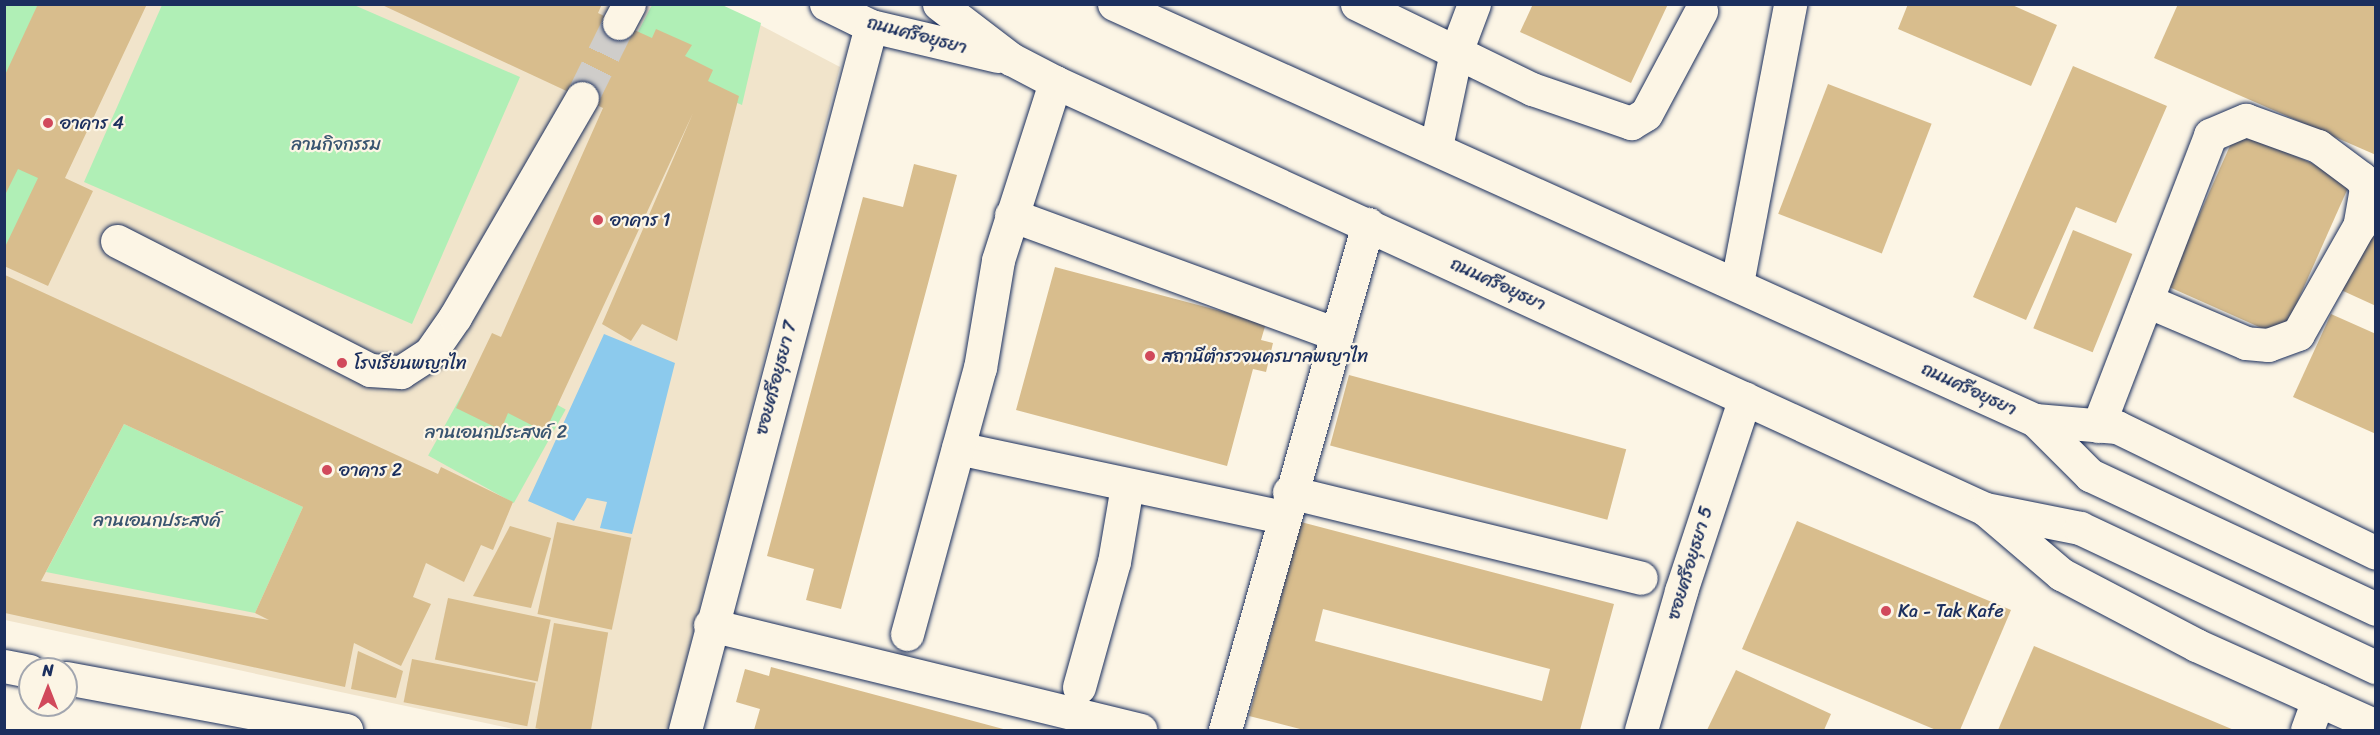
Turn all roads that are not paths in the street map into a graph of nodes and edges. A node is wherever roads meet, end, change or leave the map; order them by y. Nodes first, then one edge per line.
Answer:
1 (826, 4) edge
2 (939, 4) edge
3 (1114, 4) edge
4 (1357, 4) edge
5 (1474, 4) edge
6 (1790, 4) edge
7 (1701, 11) dead end
8 (871, 26) junction
9 (1456, 52) junction
10 (1011, 59) junction
11 (1055, 82) junction
12 (582, 98) tunnel mouth
13 (1436, 147) junction
14 (1011, 215) junction
15 (1368, 224) junction
16 (117, 241) dead end
17 (1737, 283) junction
18 (2147, 301) junction
19 (1337, 334) junction
20 (1745, 398) junction
21 (2035, 420) junction
22 (2098, 426) junction
23 (958, 448) junction
24 (1127, 486) junction
25 (1285, 504) junction
26 (1985, 509) junction
27 (2376, 553) edge
28 (1641, 578) dead end
29 (2376, 609) edge
30 (710, 625) junction
31 (907, 634) dead end
32 (2376, 667) edge
33 (78, 680) edge
34 (1079, 687) dead end
35 (2318, 700) junction
36 (2376, 726) edge
37 (346, 730) edge
38 (685, 730) edge
39 (1140, 730) edge
40 (1225, 730) edge
41 (1641, 730) edge
42 (2307, 730) edge

1 - 8 main road, ถนนศรีอยุธยา
2 - 10 main road, ถนนศรีอยุธยา
3 - 13 main road, ถนนศรีอยุธยา
4 - 9 main road
5 - 9 main road
6 - 17 main road
7 - 9 main road
8 - 10 main road, ถนนศรีอยุธยา
8 - 30 main road, ซอยศรีอยุธยา 7
9 - 13 main road
10 - 11 main road, ถนนศรีอยุธยา
11 - 14 main road
11 - 15 main road, ถนนศรีอยุธยา
12 - 16 main road
13 - 17 main road, ถนนศรีอยุธยา
14 - 19 main road
14 - 23 main road
15 - 19 main road
15 - 20 main road, ถนนศรีอยุธยา
17 - 21 main road, ถนนศรีอยุธยา
18 - 18 main road
18 - 22 main road
19 - 25 main road
20 - 26 main road, ถนนศรีอยุธยา
20 - 41 main road, ซอยศรีอยุธยา 5
21 - 22 main road, ถนนศรีอยุธยา
21 - 29 main road, ถนนศรีอยุธยา
22 - 27 main road, ถนนศรีอยุธยา
23 - 24 main road
23 - 31 main road
24 - 25 main road
24 - 34 main road
25 - 28 main road
25 - 40 main road
26 - 32 main road, ถนนศรีอยุธยา
26 - 35 main road, ถนนศรีอยุธยา
30 - 38 main road, ซอยศรีอยุธยา 7
30 - 39 main road
33 - 37 main road
35 - 36 main road, ถนนศรีอยุธยา
35 - 42 main road

